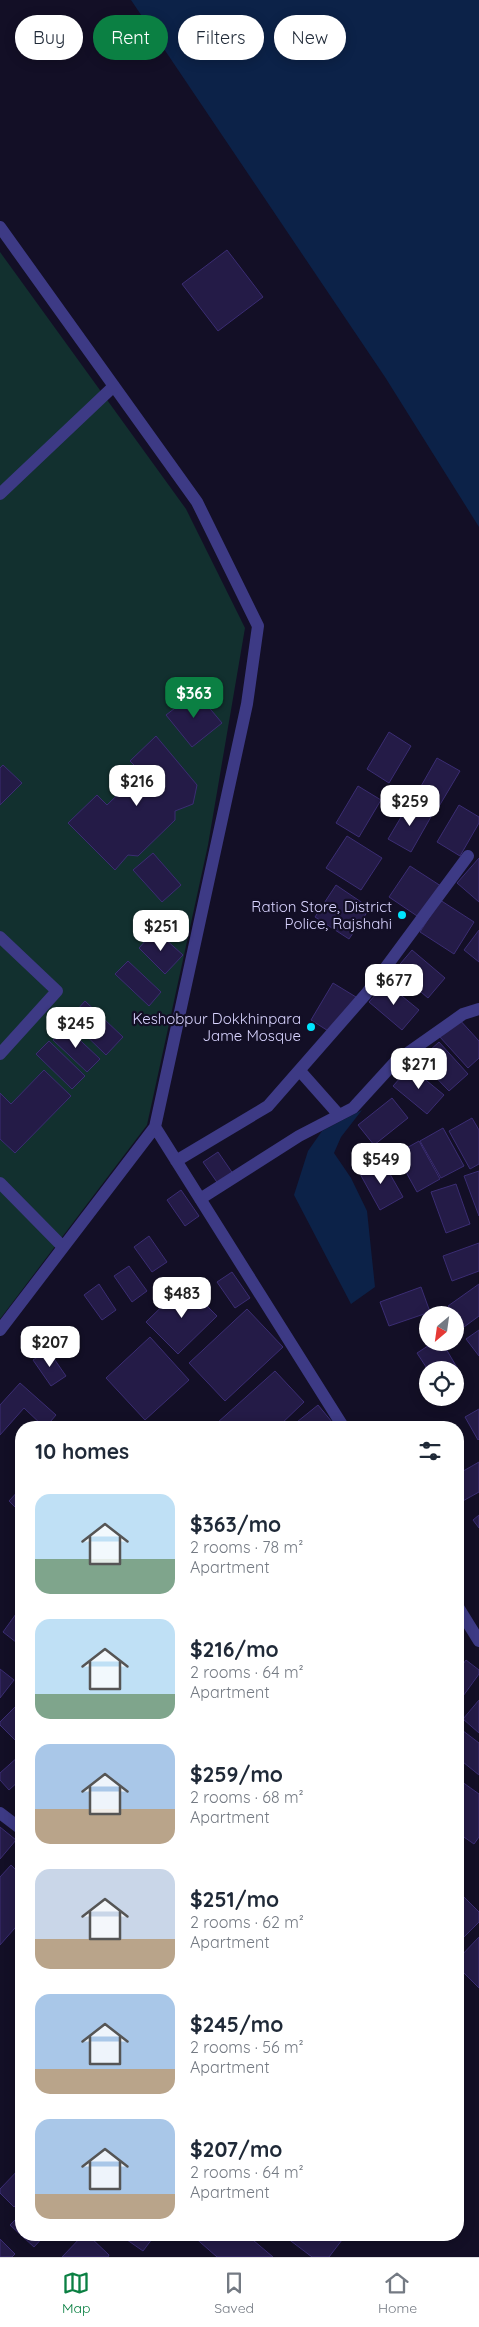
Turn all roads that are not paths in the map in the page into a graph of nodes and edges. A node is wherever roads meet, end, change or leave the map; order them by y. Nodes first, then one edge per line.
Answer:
1 (0, 227) edge
2 (114, 386) junction
3 (0, 494) edge
4 (468, 856) dead end
5 (0, 937) edge
6 (479, 1009) edge
7 (0, 1054) edge
8 (300, 1071) junction
9 (338, 1116) junction
10 (155, 1127) junction
11 (176, 1161) junction
12 (0, 1184) edge
13 (200, 1199) junction
14 (63, 1247) junction
15 (0, 1330) edge
16 (340, 1421) edge
17 (464, 1617) edge
18 (479, 1641) edge
19 (0, 1813) edge
20 (15, 1824) edge

1 - 2 street
2 - 3 street
2 - 10 street
4 - 8 street
5 - 7 street
6 - 9 street
8 - 9 street
8 - 11 street
9 - 13 street
10 - 11 street
10 - 14 street
11 - 13 street
12 - 14 street
13 - 16 street
14 - 15 street
17 - 18 street
19 - 20 street

